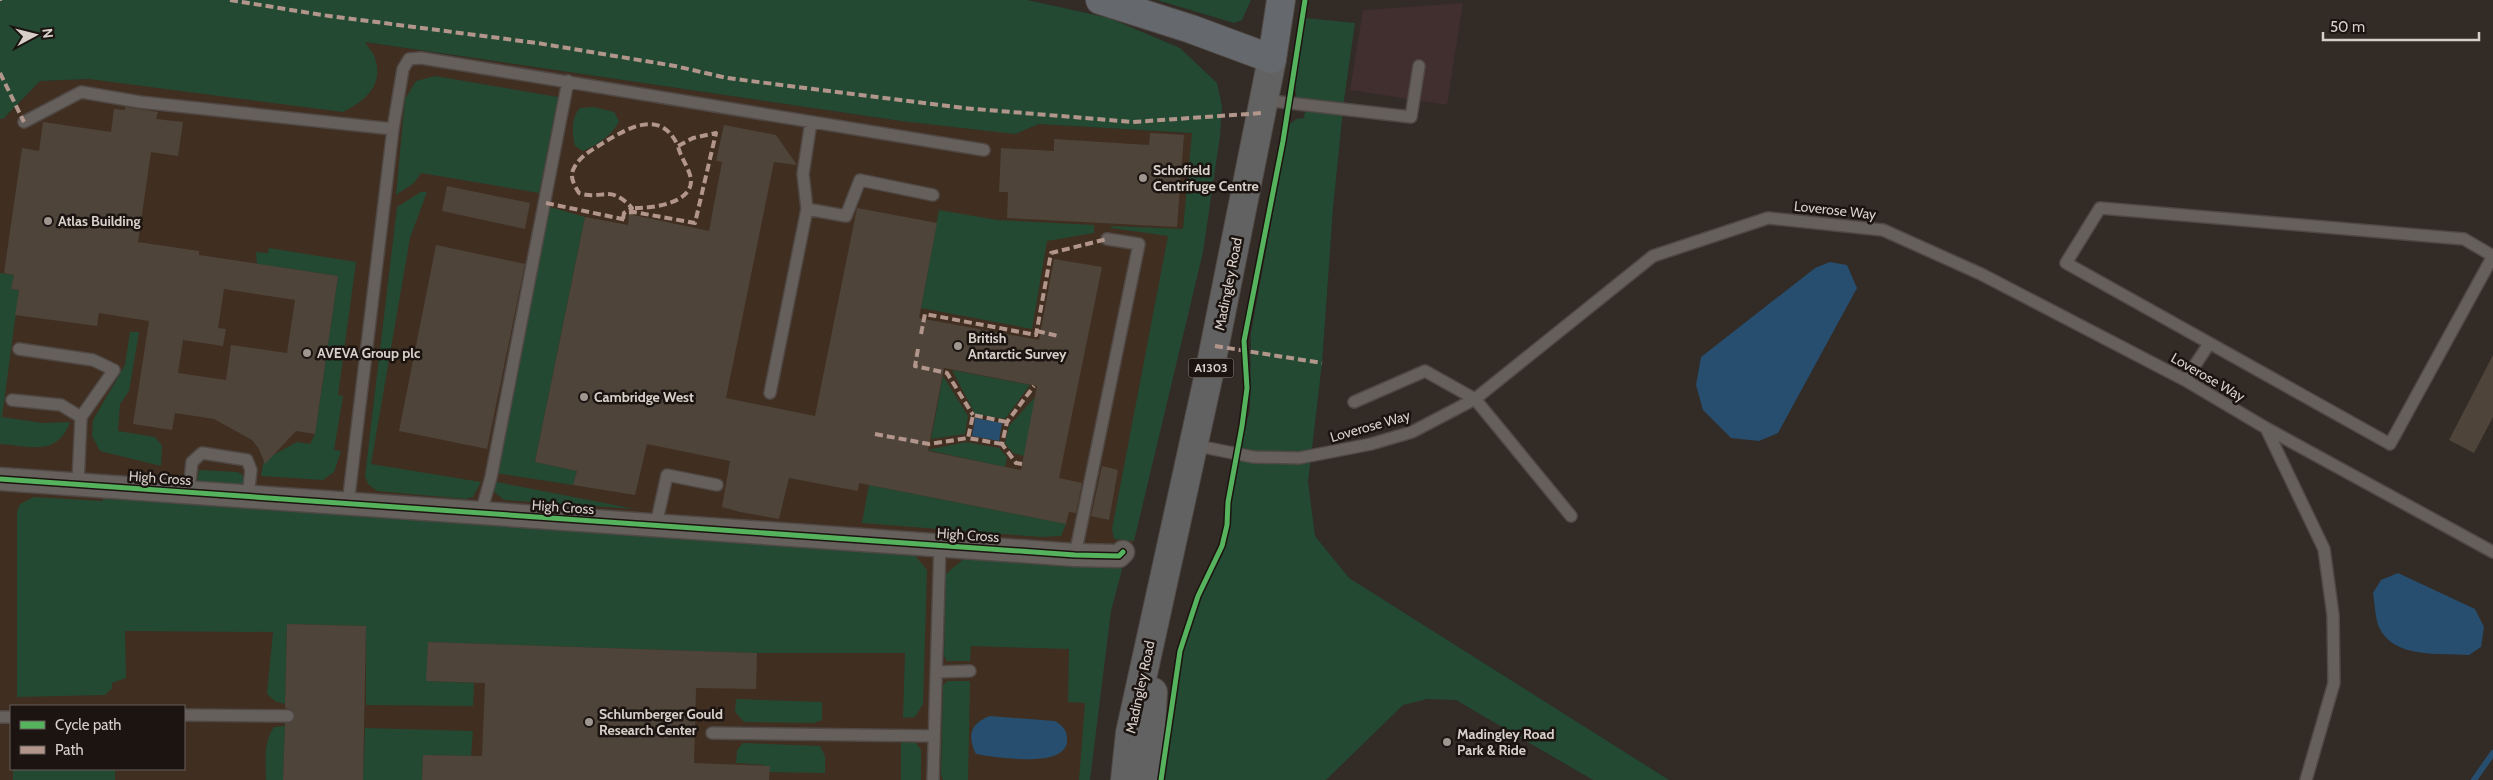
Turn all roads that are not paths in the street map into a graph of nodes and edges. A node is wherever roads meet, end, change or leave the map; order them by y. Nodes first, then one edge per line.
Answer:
1 (1100, 0) edge
2 (1281, 0) edge
3 (1272, 60) junction
4 (1419, 66) dead end
5 (568, 81) junction
6 (1264, 100) junction
7 (24, 122) dead end
8 (811, 122) junction
9 (393, 130) junction
10 (984, 150) dead end
11 (933, 195) dead end
12 (807, 209) junction
13 (1107, 239) dead end
14 (2209, 344) junction
15 (19, 349) dead end
16 (2184, 380) junction
17 (770, 393) dead end
18 (1475, 399) junction
19 (12, 400) dead end
20 (1354, 402) dead end
21 (81, 417) junction
22 (2266, 428) junction
23 (1193, 445) junction
24 (0, 479) edge
25 (78, 483) junction
26 (716, 485) dead end
27 (189, 491) junction
28 (248, 496) junction
29 (348, 504) junction
30 (480, 513) junction
31 (1571, 516) dead end
32 (656, 525) junction
33 (940, 544) junction
34 (1123, 552) dead end
35 (2493, 552) edge
36 (1075, 555) junction
37 (1167, 566) junction
38 (970, 670) dead end
39 (937, 672) junction
40 (185, 714) edge
41 (288, 716) dead end
42 (712, 733) dead end
43 (934, 736) junction
44 (933, 780) edge
45 (1125, 780) edge
46 (1148, 780) edge
47 (2306, 780) edge

1 - 3 highway
2 - 3 highway, Madingley Road / A1303
3 - 6 main road, Madingley Road / A1303
4 - 6 lane
5 - 8 lane
5 - 9 lane
5 - 30 lane
6 - 23 main road, Madingley Road / A1303
7 - 9 lane
8 - 10 lane
8 - 12 lane
9 - 29 lane
11 - 12 lane
12 - 17 lane
13 - 36 lane
14 - 14 lane
14 - 16 lane
15 - 21 lane
16 - 18 lane, Loverose Way
16 - 22 lane, Loverose Way
18 - 20 lane
18 - 23 lane, Loverose Way
18 - 31 lane
19 - 21 lane
21 - 25 lane
22 - 35 lane, Loverose Way
22 - 47 lane
23 - 37 main road, Madingley Road / A1303
24 - 25 street, High Cross
25 - 27 street, High Cross
26 - 32 lane
27 - 28 street, High Cross
27 - 28 lane
28 - 29 street, High Cross
29 - 30 street, High Cross
30 - 32 street, High Cross
32 - 33 street, High Cross
33 - 36 street, High Cross
33 - 39 lane
34 - 36 street, High Cross
37 - 45 main road, Madingley Road / A1303
37 - 46 main road, Madingley Road / A1303
38 - 39 lane
39 - 43 lane
40 - 41 lane
42 - 43 lane
43 - 44 lane

